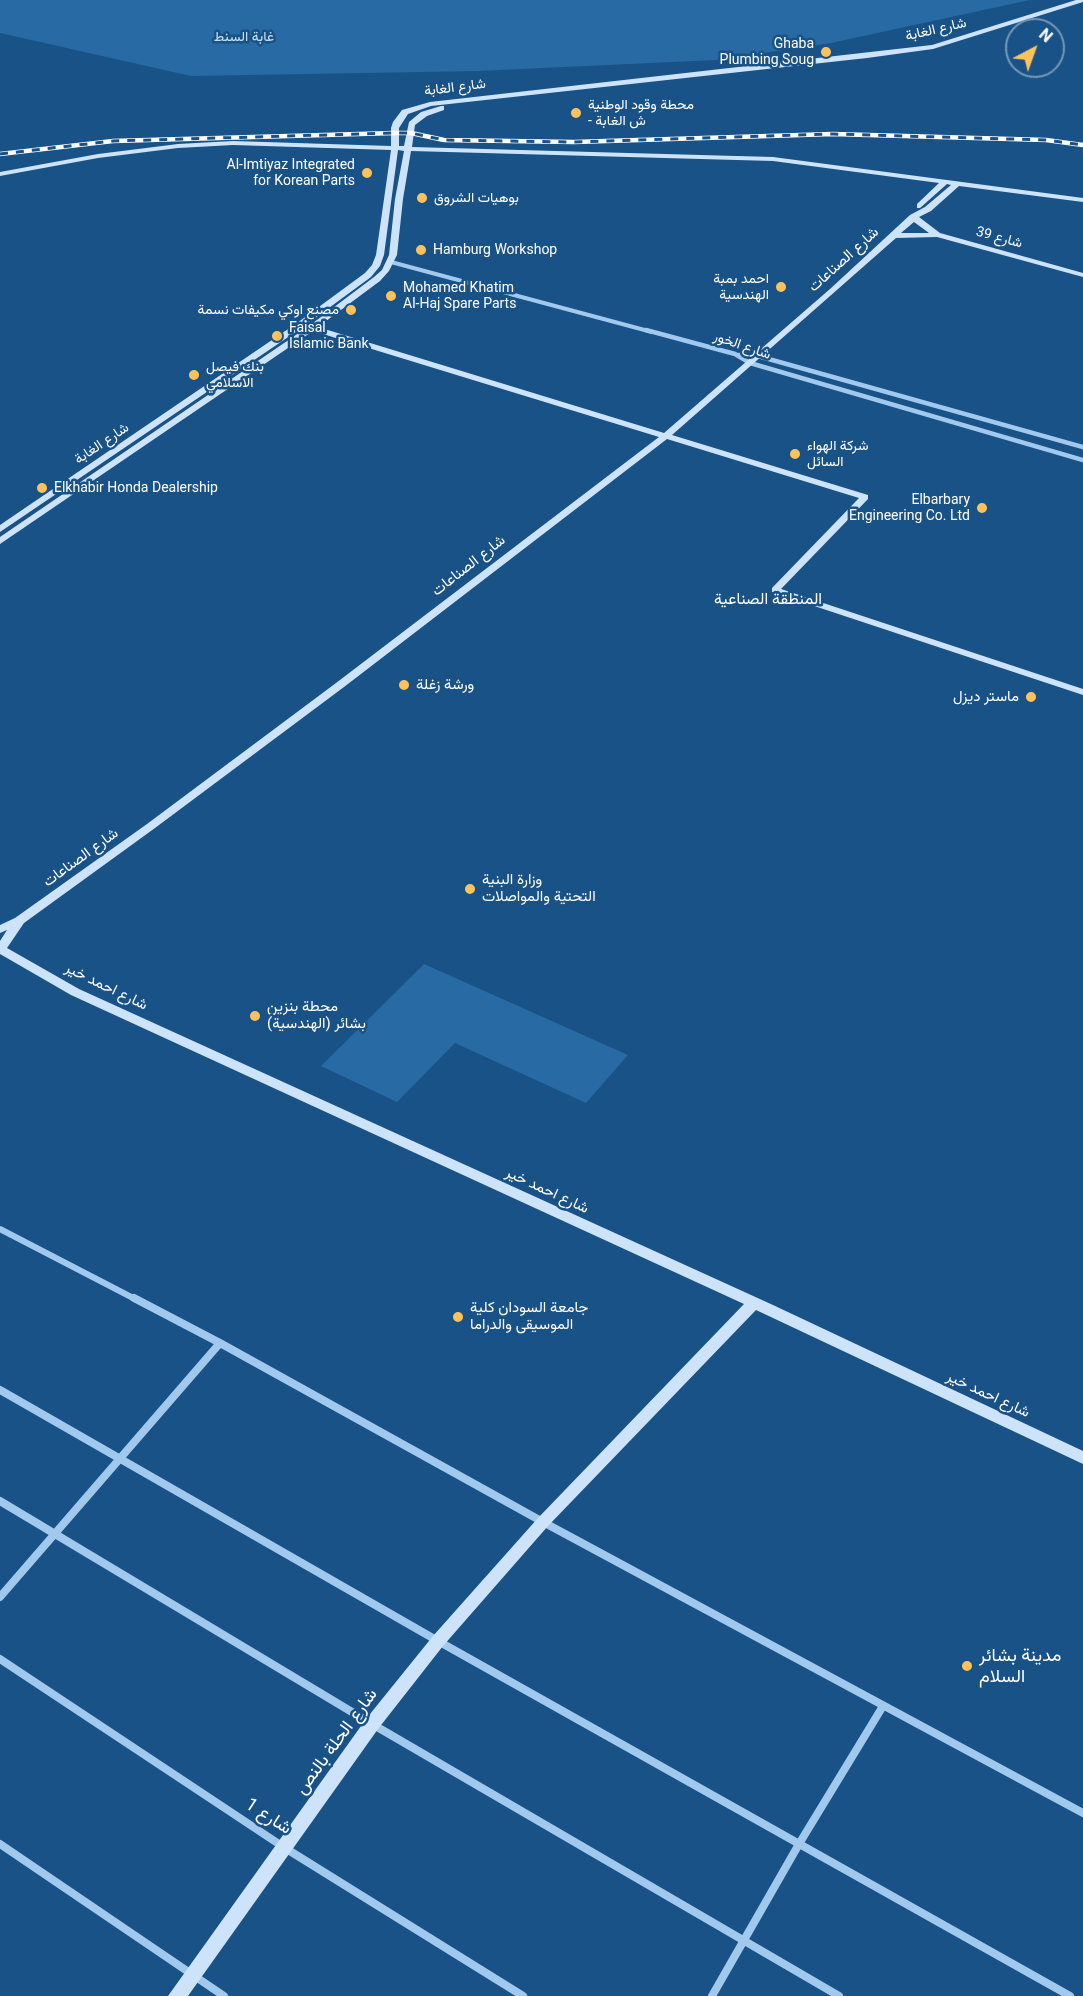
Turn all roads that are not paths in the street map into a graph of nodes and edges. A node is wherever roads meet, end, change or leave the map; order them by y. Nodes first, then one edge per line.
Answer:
1 (1083, 0) edge
2 (1083, 6) edge
3 (395, 148) junction
4 (407, 149) junction
5 (0, 174) edge
6 (905, 177) junction
7 (945, 182) junction
8 (958, 183) junction
9 (927, 199) junction
10 (1083, 200) edge
11 (916, 215) junction
12 (937, 235) junction
13 (893, 236) junction
14 (391, 262) junction
15 (1083, 275) edge
16 (312, 328) junction
17 (735, 354) junction
18 (754, 359) junction
19 (1045, 436) junction
20 (664, 437) junction
21 (1036, 446) junction
22 (1083, 447) edge
23 (1083, 460) edge
24 (0, 529) edge
25 (0, 541) edge
26 (1083, 692) edge
27 (19, 921) junction
28 (0, 929) edge
29 (0, 949) edge
30 (0, 1229) edge
31 (754, 1303) junction
32 (220, 1343) junction
33 (0, 1390) edge
34 (1083, 1458) edge
35 (120, 1459) junction
36 (0, 1501) edge
37 (543, 1522) junction
38 (54, 1534) junction
39 (0, 1596) edge
40 (438, 1641) junction
41 (0, 1659) edge
42 (883, 1706) junction
43 (372, 1724) junction
44 (1083, 1813) edge
45 (0, 1844) edge
46 (799, 1844) junction
47 (285, 1848) junction
48 (744, 1939) junction
49 (192, 1975) junction
50 (177, 1996) edge
51 (224, 1996) edge
52 (523, 1996) edge
53 (712, 1996) edge
54 (839, 1996) edge
55 (1070, 1996) edge

1 - 3 street, شارع الغابة
2 - 4 street, شارع الغابة
3 - 4 street
3 - 5 street
3 - 24 street, شارع الغابة
4 - 6 street
4 - 14 street, شارع الغابة
6 - 7 street
6 - 9 street
7 - 8 street
7 - 9 street
8 - 10 street
8 - 11 street
9 - 11 street
11 - 12 street, شارع 39
11 - 13 street, شارع الصناعات
12 - 13 street
12 - 15 street, شارع 39
13 - 18 street, شارع الصناعات
14 - 16 street, شارع الغابة
14 - 17 street, شارع الخور
16 - 20 street
16 - 25 street, شارع الغابة
17 - 18 street, شارع الخور
17 - 18 street
18 - 19 street
18 - 20 street, شارع الصناعات
18 - 21 street, شارع الخور
19 - 21 street
19 - 22 street
20 - 26 street
20 - 27 street, شارع الصناعات
21 - 23 street, شارع الخور
27 - 28 street
27 - 29 street
29 - 31 street, شارع احمد خير
30 - 32 street
31 - 34 street, شارع احمد خير
31 - 37 street, شارع الحلة بالنص
32 - 35 street
32 - 37 street
33 - 35 street
35 - 38 street
35 - 40 street
36 - 38 street
37 - 40 street, شارع الحلة بالنص
37 - 42 street
38 - 39 street
38 - 43 street
40 - 43 street, شارع الحلة بالنص
40 - 46 street
41 - 47 street, شارع 1
42 - 44 street
42 - 46 street
43 - 47 street, شارع الحلة بالنص
43 - 48 street
45 - 49 street
46 - 48 street
46 - 55 street
47 - 49 street, شارع الحلة بالنص
47 - 52 street, شارع 1
48 - 53 street
48 - 54 street
49 - 50 street, شارع الحلة بالنص
49 - 51 street

